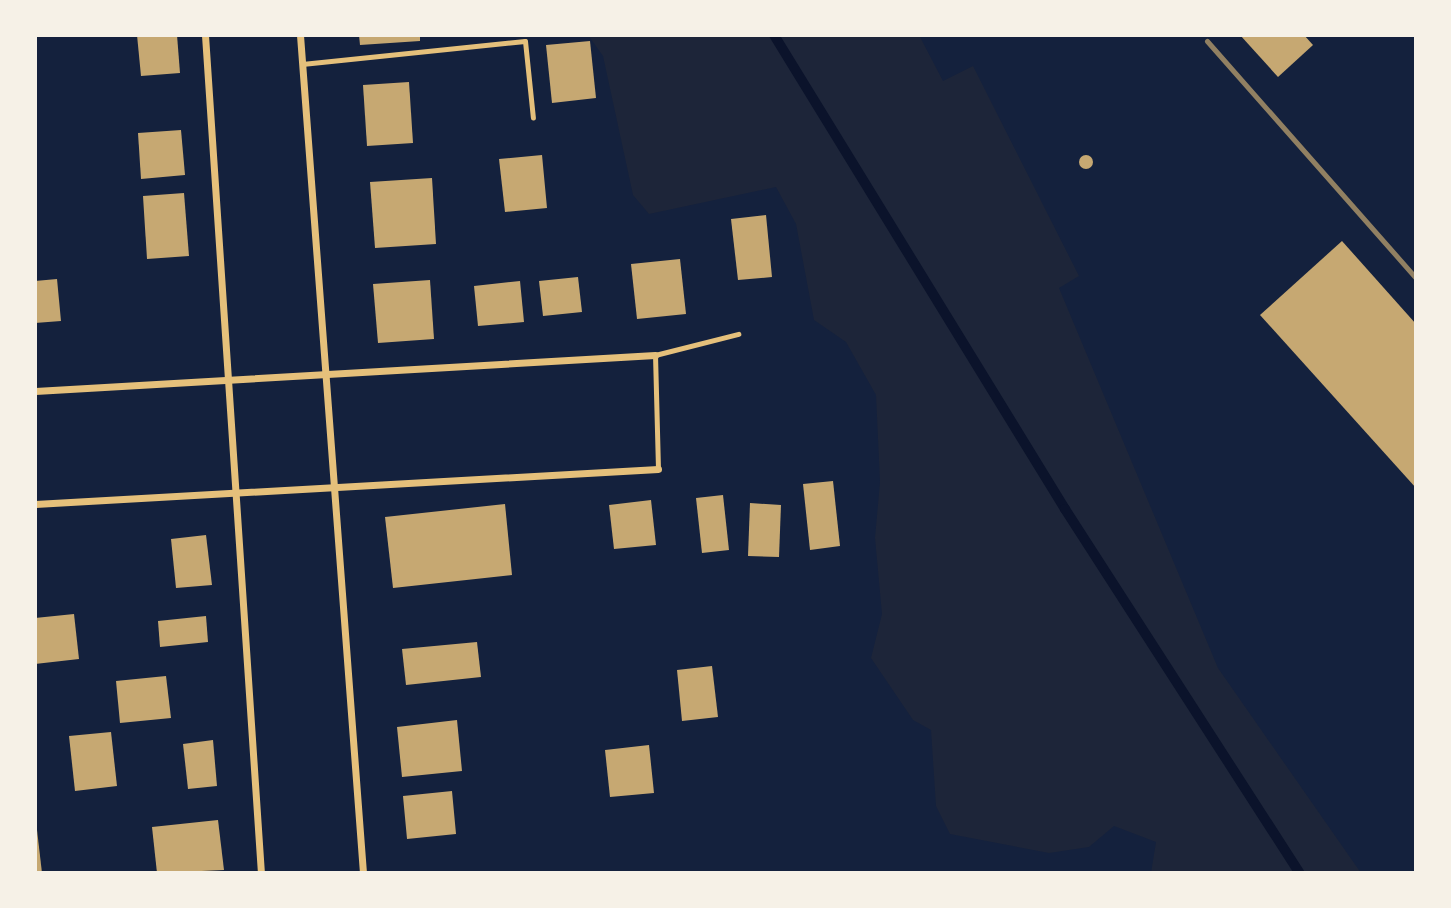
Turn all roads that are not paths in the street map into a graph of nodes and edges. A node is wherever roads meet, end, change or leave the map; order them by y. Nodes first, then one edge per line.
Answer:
1 (205, 35) edge
2 (300, 35) edge
3 (302, 64) junction
4 (533, 118) dead end
5 (738, 334) dead end
6 (655, 355) junction
7 (326, 374) junction
8 (228, 380) junction
9 (35, 391) edge
10 (658, 469) joint
11 (334, 487) junction
12 (236, 493) junction
13 (35, 504) edge
14 (261, 873) edge
15 (363, 873) edge

1 - 8 street
2 - 3 street
3 - 4 lane
3 - 7 street
5 - 6 lane
6 - 7 street
6 - 10 lane
7 - 8 street
7 - 11 street
8 - 9 street
8 - 12 street
10 - 11 street
11 - 12 street
11 - 15 street
12 - 13 street
12 - 14 street

